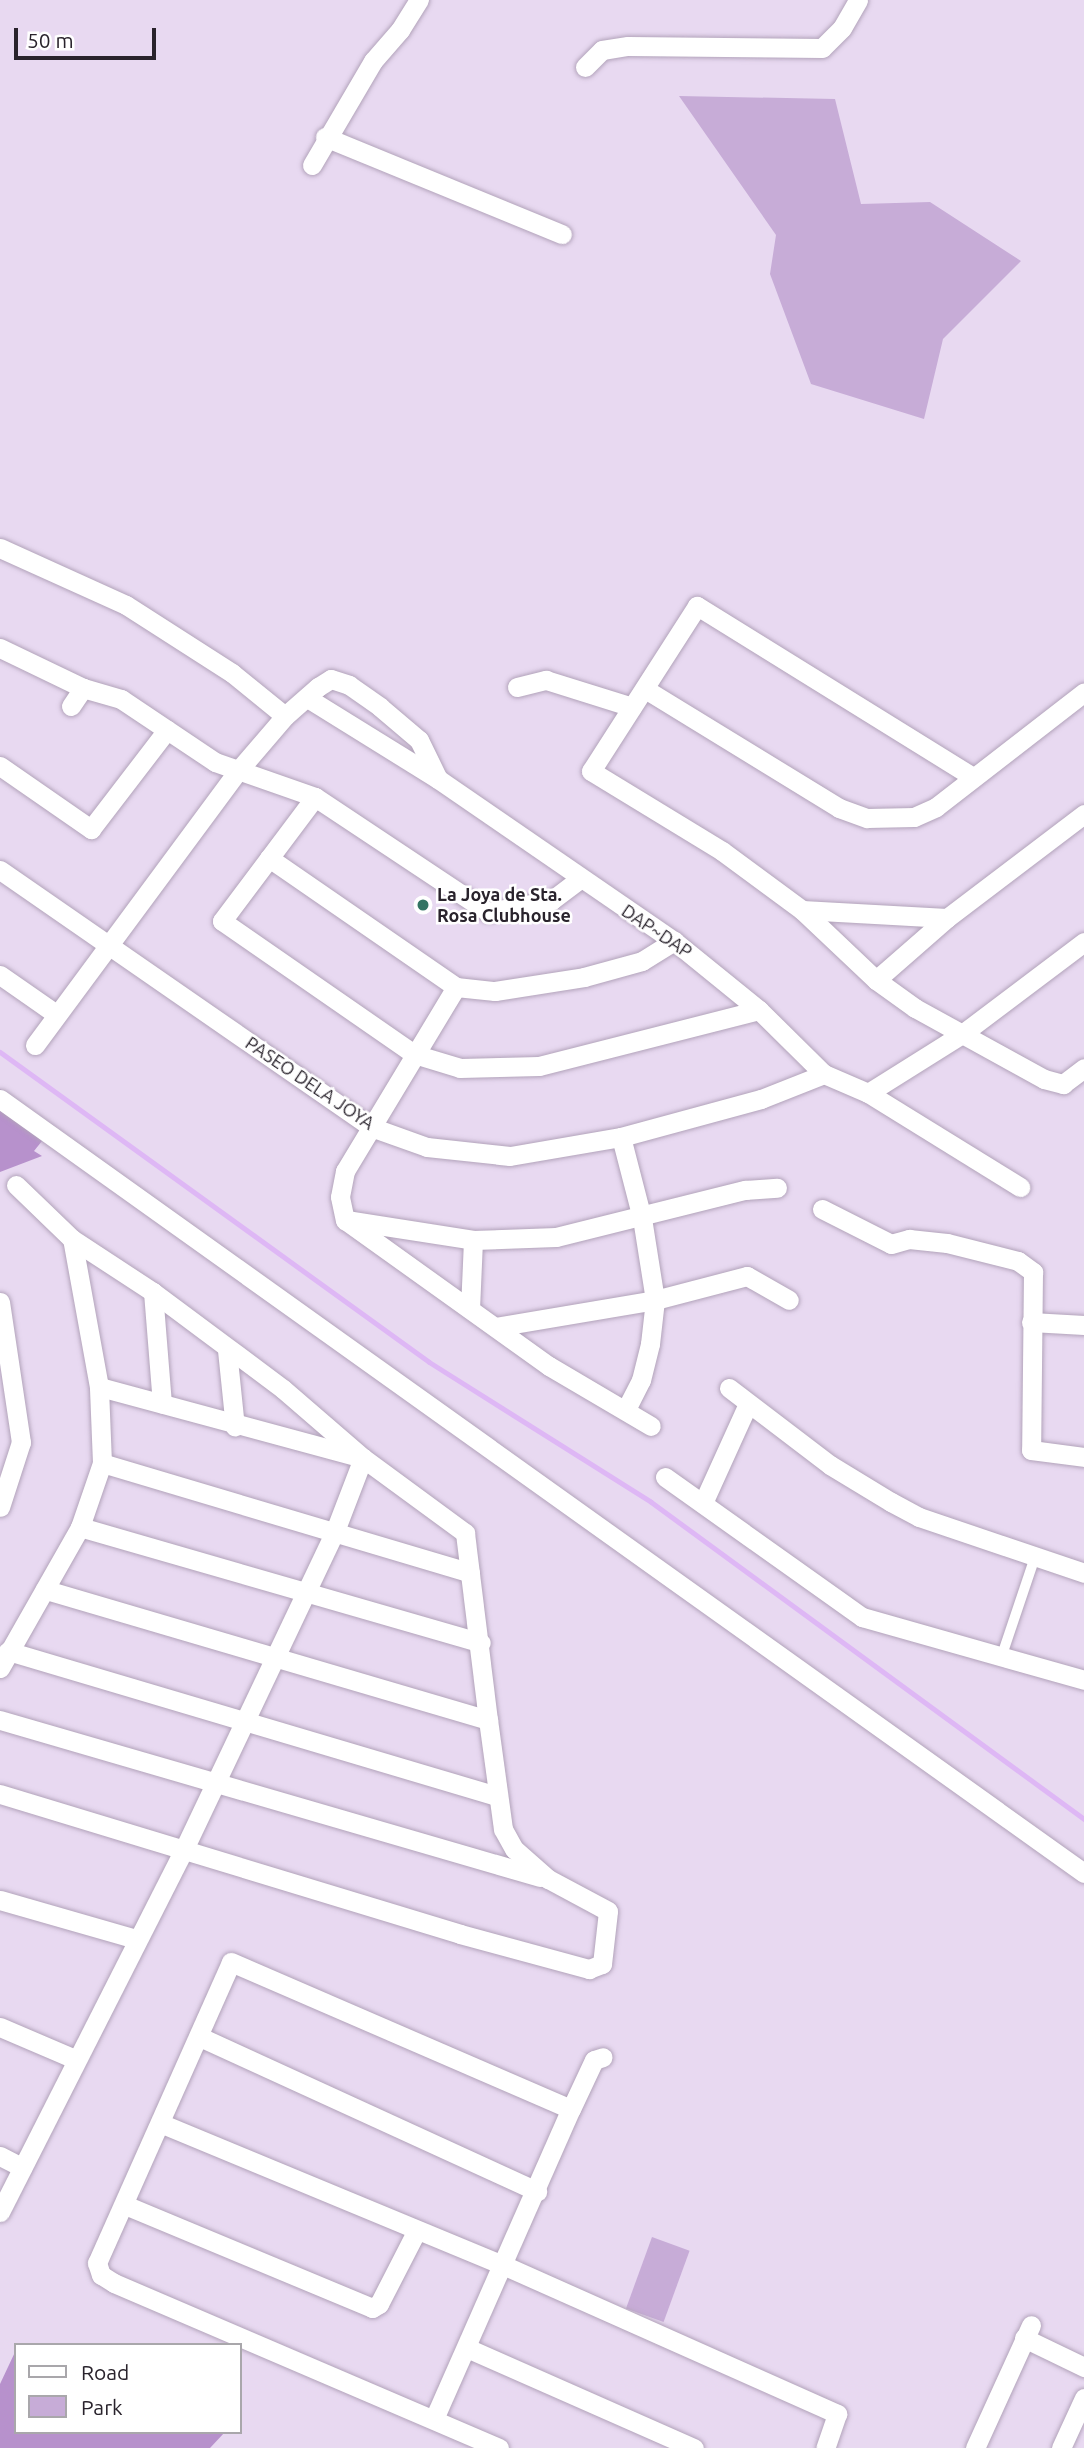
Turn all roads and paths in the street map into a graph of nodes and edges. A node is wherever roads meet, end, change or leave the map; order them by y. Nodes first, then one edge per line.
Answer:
1 (419, 0) edge
2 (858, 0) edge
3 (585, 67) dead end
4 (325, 136) junction
5 (312, 165) dead end
6 (562, 234) dead end
7 (0, 548) edge
8 (0, 648) edge
9 (517, 687) dead end
10 (83, 688) junction
11 (645, 690) junction
12 (1084, 692) edge
13 (309, 699) junction
14 (71, 706) dead end
15 (632, 707) junction
16 (285, 716) junction
17 (167, 730) junction
18 (0, 766) edge
19 (237, 772) junction
20 (973, 777) junction
21 (438, 779) junction
22 (315, 797) junction
23 (1084, 814) edge
24 (269, 858) junction
25 (0, 870) edge
26 (580, 879) junction
27 (802, 909) junction
28 (947, 918) junction
29 (674, 942) junction
30 (1084, 943) edge
31 (107, 944) junction
32 (0, 975) edge
33 (876, 980) junction
34 (456, 987) junction
35 (759, 1010) junction
36 (56, 1014) junction
37 (962, 1034) junction
38 (34, 1045) dead end
39 (414, 1054) junction
40 (1084, 1068) edge
41 (824, 1074) junction
42 (868, 1093) junction
43 (0, 1099) edge
44 (371, 1127) junction
45 (621, 1137) junction
46 (16, 1185) dead end
47 (1020, 1187) dead end
48 (777, 1188) dead end
49 (822, 1209) dead end
50 (642, 1218) junction
51 (345, 1220) junction
52 (72, 1239) junction
53 (473, 1241) junction
54 (153, 1292) junction
55 (655, 1300) junction
56 (789, 1300) dead end
57 (0, 1302) edge
58 (470, 1310) junction
59 (1031, 1322) junction
60 (1084, 1325) edge
61 (496, 1327) junction
62 (227, 1350) junction
63 (99, 1387) junction
64 (729, 1388) dead end
65 (162, 1404) junction
66 (748, 1404) junction
67 (626, 1409) junction
68 (651, 1426) dead end
69 (235, 1427) junction
70 (1084, 1457) edge
71 (363, 1458) junction
72 (102, 1463) junction
73 (665, 1476) dead end
74 (703, 1503) junction
75 (0, 1507) edge
76 (79, 1527) junction
77 (335, 1531) junction
78 (1035, 1557) junction
79 (470, 1573) junction
80 (1084, 1573) edge
81 (45, 1590) junction
82 (307, 1590) junction
83 (481, 1643) junction
84 (275, 1657) junction
85 (4, 1659) edge
86 (1001, 1659) junction
87 (1084, 1680) edge
88 (245, 1719) junction
89 (0, 1720) edge
90 (488, 1720) junction
91 (214, 1783) junction
92 (0, 1794) edge
93 (496, 1796) junction
94 (185, 1847) junction
95 (1084, 1873) edge
96 (548, 1879) junction
97 (0, 1900) edge
98 (136, 1939) junction
99 (0, 2026) edge
100 (200, 2036) junction
101 (603, 2057) dead end
102 (75, 2059) junction
103 (571, 2109) junction
104 (160, 2123) junction
105 (0, 2156) edge
106 (22, 2166) junction
107 (537, 2192) junction
108 (125, 2205) junction
109 (0, 2213) edge
110 (416, 2232) junction
111 (503, 2265) junction
112 (467, 2348) junction
113 (1084, 2367) edge
114 (1084, 2398) edge
115 (434, 2419) junction
116 (499, 2448) edge
117 (694, 2448) edge
118 (825, 2448) edge
119 (975, 2448) edge
120 (1061, 2448) edge

1 - 4 street
2 - 3 street
4 - 5 street
4 - 6 street
7 - 16 street
8 - 10 street
9 - 15 street
10 - 14 street
10 - 17 street
11 - 15 street
11 - 20 street
11 - 20 street
12 - 20 street
13 - 16 street
13 - 21 street, DAP~DAP
13 - 21 street
15 - 27 street
16 - 19 street
17 - 18 street
17 - 19 street
19 - 22 street
19 - 31 street
21 - 26 street, DAP~DAP
22 - 24 street
22 - 26 street
23 - 28 street
24 - 34 street
24 - 39 street
25 - 31 street, PASEO DELA JOYA
26 - 29 street, DAP~DAP
27 - 28 street
27 - 33 street
28 - 33 street
29 - 34 street
29 - 35 street, DAP~DAP
30 - 37 street
31 - 36 street
31 - 44 street, PASEO DELA JOYA
32 - 36 street
33 - 37 street
34 - 39 street
35 - 39 street
35 - 41 street, DAP~DAP
36 - 38 street
37 - 40 street
37 - 42 street
39 - 44 street
41 - 42 street, DAP~DAP
41 - 45 street, PASEO DELA JOYA
42 - 47 street, DAP~DAP
43 - 95 street
44 - 45 street, PASEO DELA JOYA
44 - 51 street
45 - 50 street
46 - 52 street
48 - 50 street
49 - 59 street
50 - 53 street
50 - 55 street
51 - 53 street
51 - 58 street
52 - 54 street
52 - 63 street
53 - 58 street
54 - 62 street
54 - 65 street
55 - 56 street
55 - 61 street
55 - 67 street
57 - 75 street
58 - 61 street
59 - 60 street
59 - 70 street
61 - 67 street
62 - 69 street
62 - 71 street
63 - 65 street
63 - 72 street
64 - 66 street
65 - 69 street
66 - 74 street
66 - 78 street
67 - 68 street
69 - 71 street
71 - 77 street
71 - 79 street
72 - 76 street
72 - 77 street
73 - 74 street
74 - 86 street
76 - 81 street
76 - 82 street
77 - 79 street
77 - 82 street
78 - 80 street
78 - 86 lane
79 - 83 street
81 - 84 street
81 - 85 street
82 - 83 street
82 - 84 street
83 - 90 street
84 - 88 street
84 - 90 street
85 - 88 street
86 - 87 street
88 - 91 street
88 - 93 street
89 - 91 street
90 - 93 street
91 - 94 street
91 - 96 street
92 - 94 street
93 - 96 street
94 - 96 street
94 - 98 street
97 - 98 street
98 - 102 street
99 - 102 street
100 - 103 street
100 - 104 street
100 - 107 street
101 - 103 street
102 - 106 street
103 - 107 street
104 - 108 street
104 - 110 street
105 - 106 street
106 - 109 street
107 - 111 street
108 - 110 street
108 - 115 street
110 - 111 street
111 - 112 street
111 - 118 street
112 - 115 street
112 - 117 street
113 - 119 street
114 - 120 street
115 - 116 street

